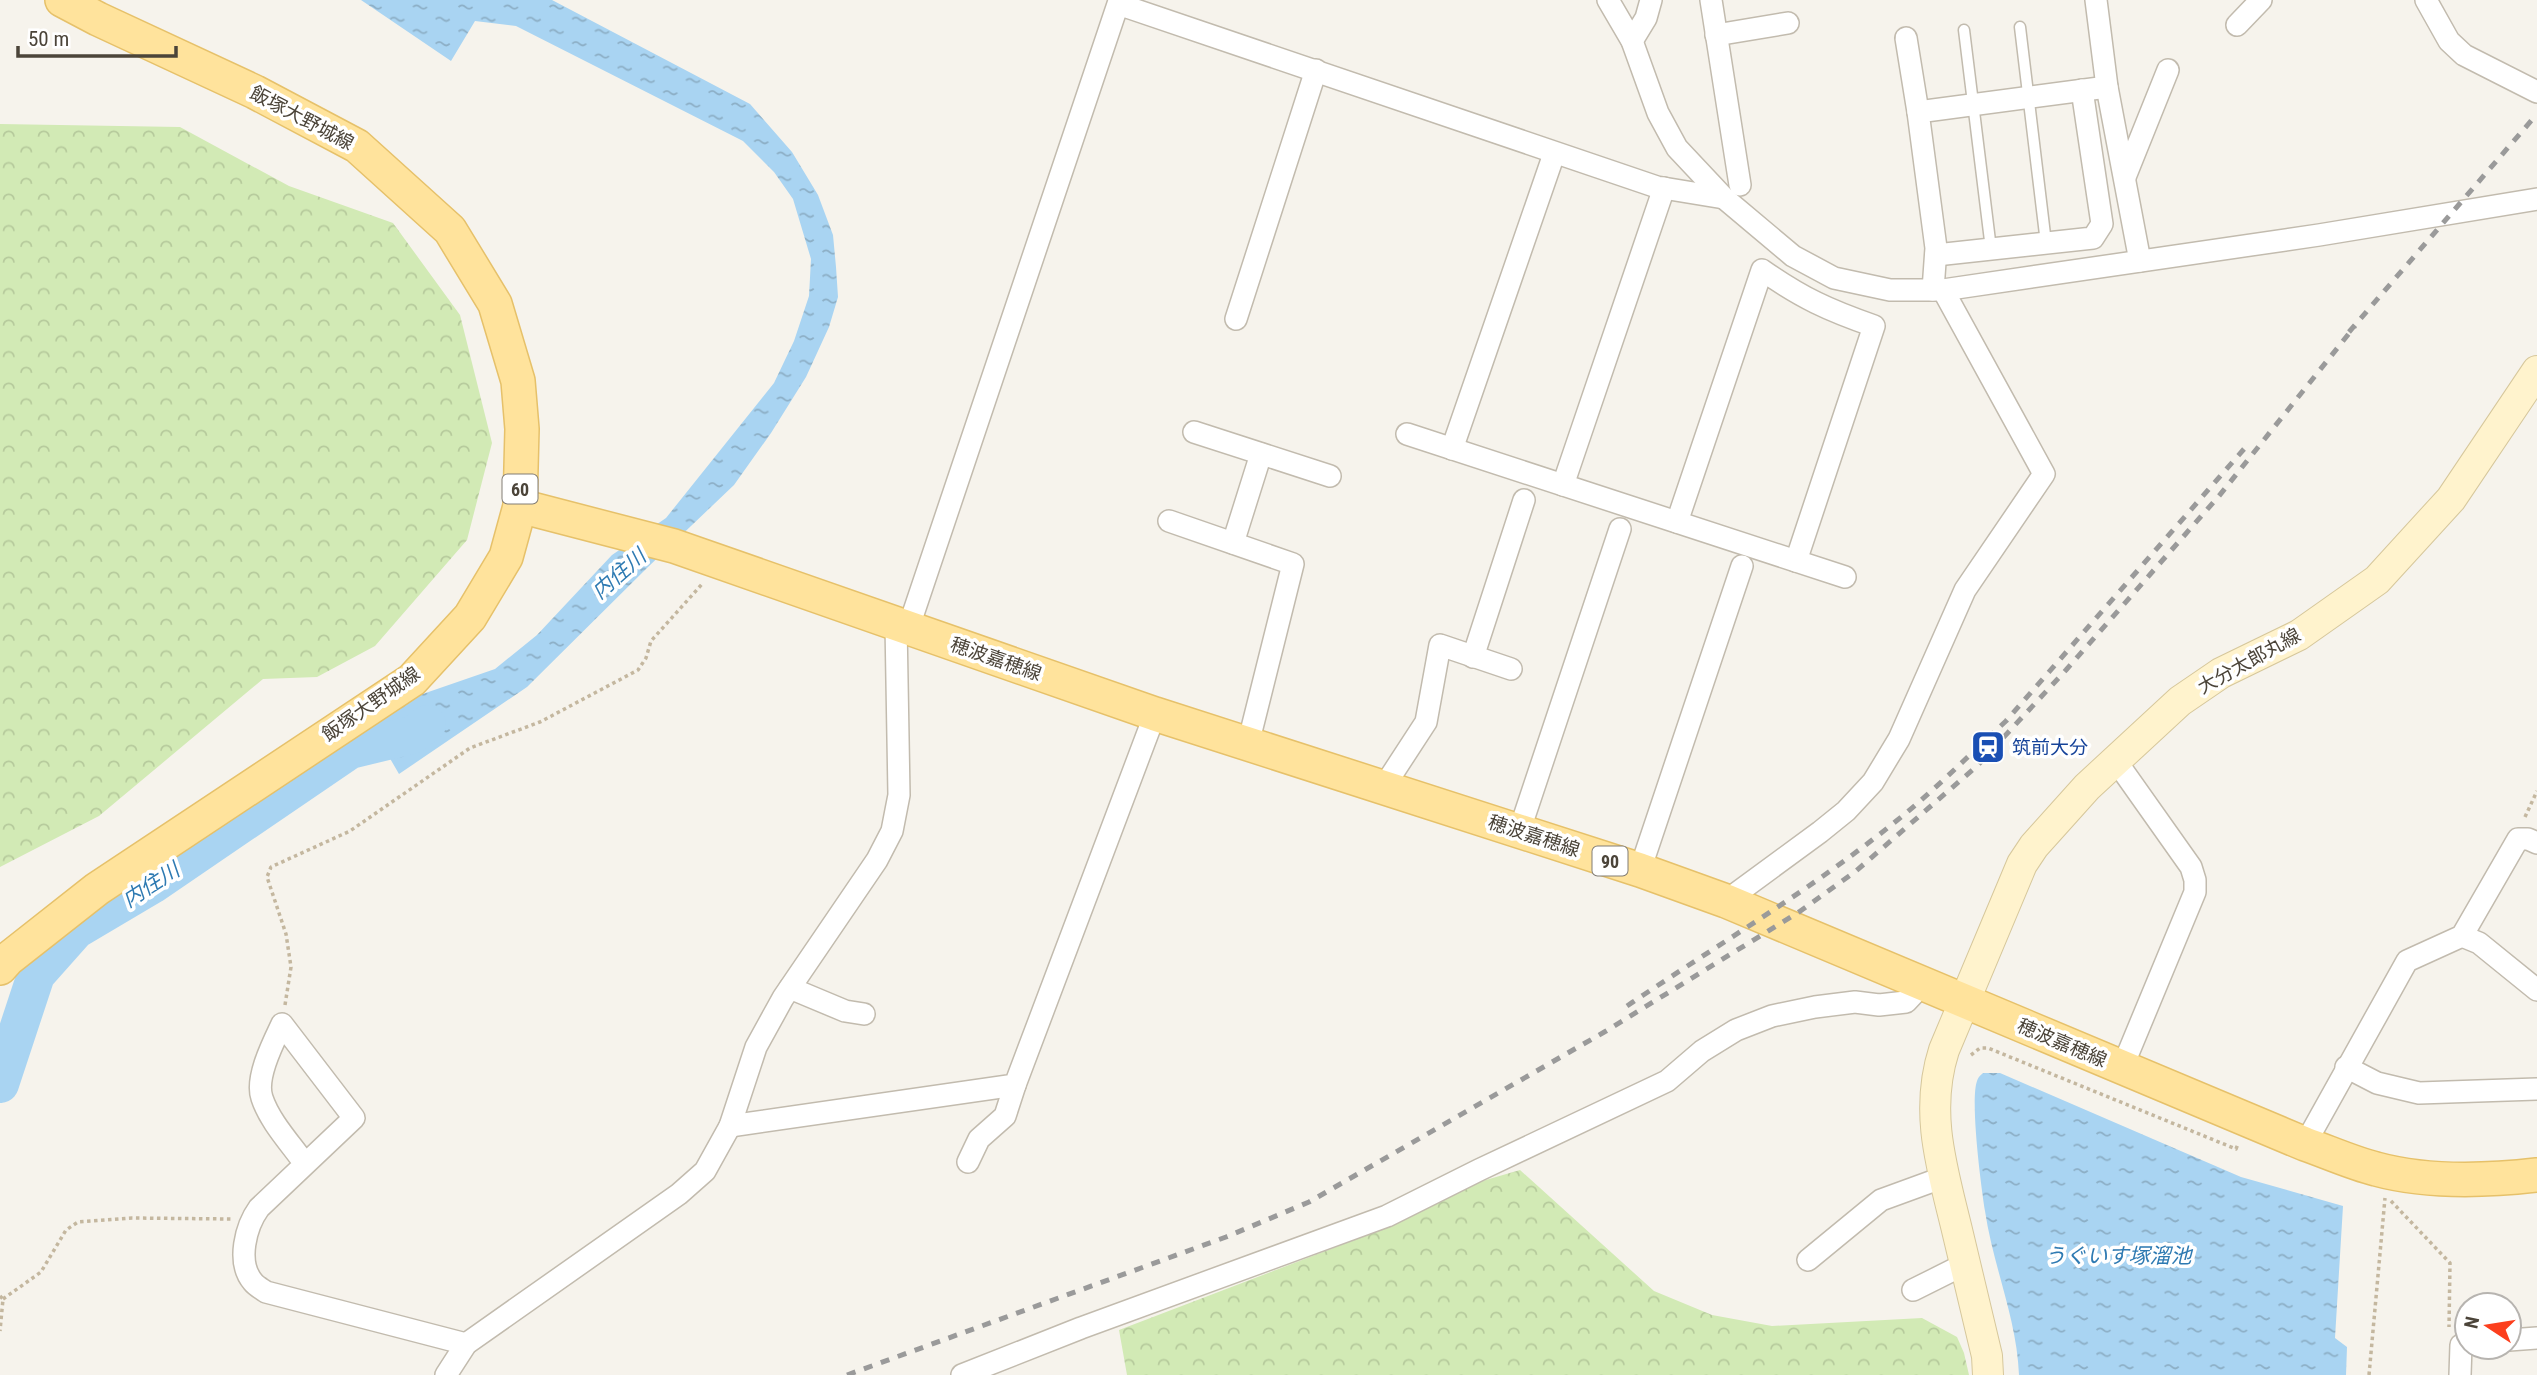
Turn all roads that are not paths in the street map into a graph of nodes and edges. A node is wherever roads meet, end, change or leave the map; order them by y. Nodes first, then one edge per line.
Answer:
1 (62, 0) edge
2 (1608, 0) edge
3 (1651, 0) edge
4 (1711, 0) edge
5 (2096, 0) edge
6 (2261, 0) edge
7 (2426, 0) edge
8 (1788, 23) dead end
9 (2237, 24) dead end
10 (2020, 27) dead end
11 (1964, 30) dead end
12 (1716, 35) junction
13 (1906, 38) dead end
14 (1632, 41) junction
15 (1317, 70) junction
16 (2168, 70) dead end
17 (2107, 87) junction
18 (2082, 90) junction
19 (2537, 92) edge
20 (2029, 97) junction
21 (1974, 105) junction
22 (1918, 112) junction
23 (1554, 154) junction
24 (2125, 177) junction
25 (1664, 188) junction
26 (1732, 192) junction
27 (2537, 199) edge
28 (2046, 243) junction
29 (1991, 249) junction
30 (1936, 255) junction
31 (2140, 261) junction
32 (1938, 290) junction
33 (1236, 319) dead end
34 (2537, 371) edge
35 (1194, 432) dead end
36 (1407, 434) dead end
37 (1452, 449) junction
38 (1261, 454) junction
39 (1330, 476) dead end
40 (1563, 485) junction
41 (1524, 500) dead end
42 (520, 506) junction
43 (1169, 521) dead end
44 (1677, 522) junction
45 (1620, 529) dead end
46 (1233, 543) junction
47 (1796, 561) junction
48 (1742, 566) dead end
49 (1845, 577) dead end
50 (902, 627) junction
51 (1473, 657) junction
52 (1511, 669) dead end
53 (1154, 714) junction
54 (1248, 744) junction
55 (2116, 761) junction
56 (1383, 788) junction
57 (1519, 832) junction
58 (2528, 841) edge
59 (1640, 870) junction
60 (1726, 901) junction
61 (2462, 936) junction
62 (0, 968) edge
63 (1922, 985) junction
64 (790, 988) junction
65 (2537, 990) edge
66 (1964, 1002) junction
67 (864, 1014) dead end
68 (2346, 1067) junction
69 (2122, 1068) junction
70 (1015, 1086) junction
71 (2537, 1089) edge
72 (730, 1126) junction
73 (2305, 1144) junction
74 (968, 1162) dead end
75 (305, 1164) junction
76 (2537, 1175) edge
77 (1944, 1177) junction
78 (1808, 1260) dead end
79 (1965, 1264) junction
80 (1913, 1290) dead end
81 (466, 1344) junction
82 (446, 1375) edge
83 (962, 1375) edge
84 (1988, 1375) edge

1 - 42 main road, 飯塚大野城線 / 60
2 - 14 street
3 - 14 street
4 - 12 street
5 - 17 street
6 - 9 street
7 - 19 street
8 - 12 street
10 - 20 lane
11 - 21 lane
12 - 26 street
13 - 22 street
14 - 26 street
15 - 23 street
15 - 33 street
15 - 50 street
16 - 24 street
17 - 18 street
17 - 24 street
18 - 20 street
18 - 28 street
20 - 21 street
20 - 28 lane
21 - 22 street
21 - 29 lane
22 - 30 street
23 - 25 street
23 - 37 street
24 - 31 street
25 - 26 street
25 - 40 street
26 - 32 street
27 - 31 street
28 - 29 street
29 - 30 street
30 - 32 street
31 - 32 street
32 - 60 street
34 - 55 main road, 大分太郎丸線
35 - 38 street
36 - 37 street
37 - 40 street
38 - 39 street
38 - 46 street
40 - 44 street
41 - 51 street
42 - 50 main road, 穂波嘉穂線 / 90
42 - 62 main road, 飯塚大野城線 / 60
43 - 46 street
44 - 47 street
44 - 47 street
45 - 57 street
46 - 54 street
47 - 49 street
48 - 59 street
50 - 53 main road, 穂波嘉穂線 / 90
50 - 64 street
51 - 52 street
51 - 56 street
53 - 54 main road, 穂波嘉穂線 / 90
53 - 70 street
54 - 56 main road, 穂波嘉穂線 / 90
55 - 66 main road, 大分太郎丸線
55 - 69 street
56 - 57 main road, 穂波嘉穂線 / 90
57 - 59 main road, 穂波嘉穂線 / 90
58 - 61 street
59 - 60 main road, 穂波嘉穂線 / 90
60 - 63 main road, 穂波嘉穂線 / 90
61 - 65 street
61 - 68 street
63 - 66 main road, 穂波嘉穂線 / 90
63 - 83 street
64 - 67 street
64 - 72 street
66 - 69 main road, 穂波嘉穂線 / 90
66 - 77 main road, 大分太郎丸線
68 - 71 street
68 - 73 street
69 - 73 main road, 穂波嘉穂線 / 90
70 - 72 street
70 - 74 street
72 - 81 street
73 - 76 main road, 穂波嘉穂線 / 90
75 - 75 street
75 - 81 street
77 - 78 street
77 - 79 main road, 大分太郎丸線
79 - 80 street
79 - 84 main road, 大分太郎丸線
81 - 82 street

